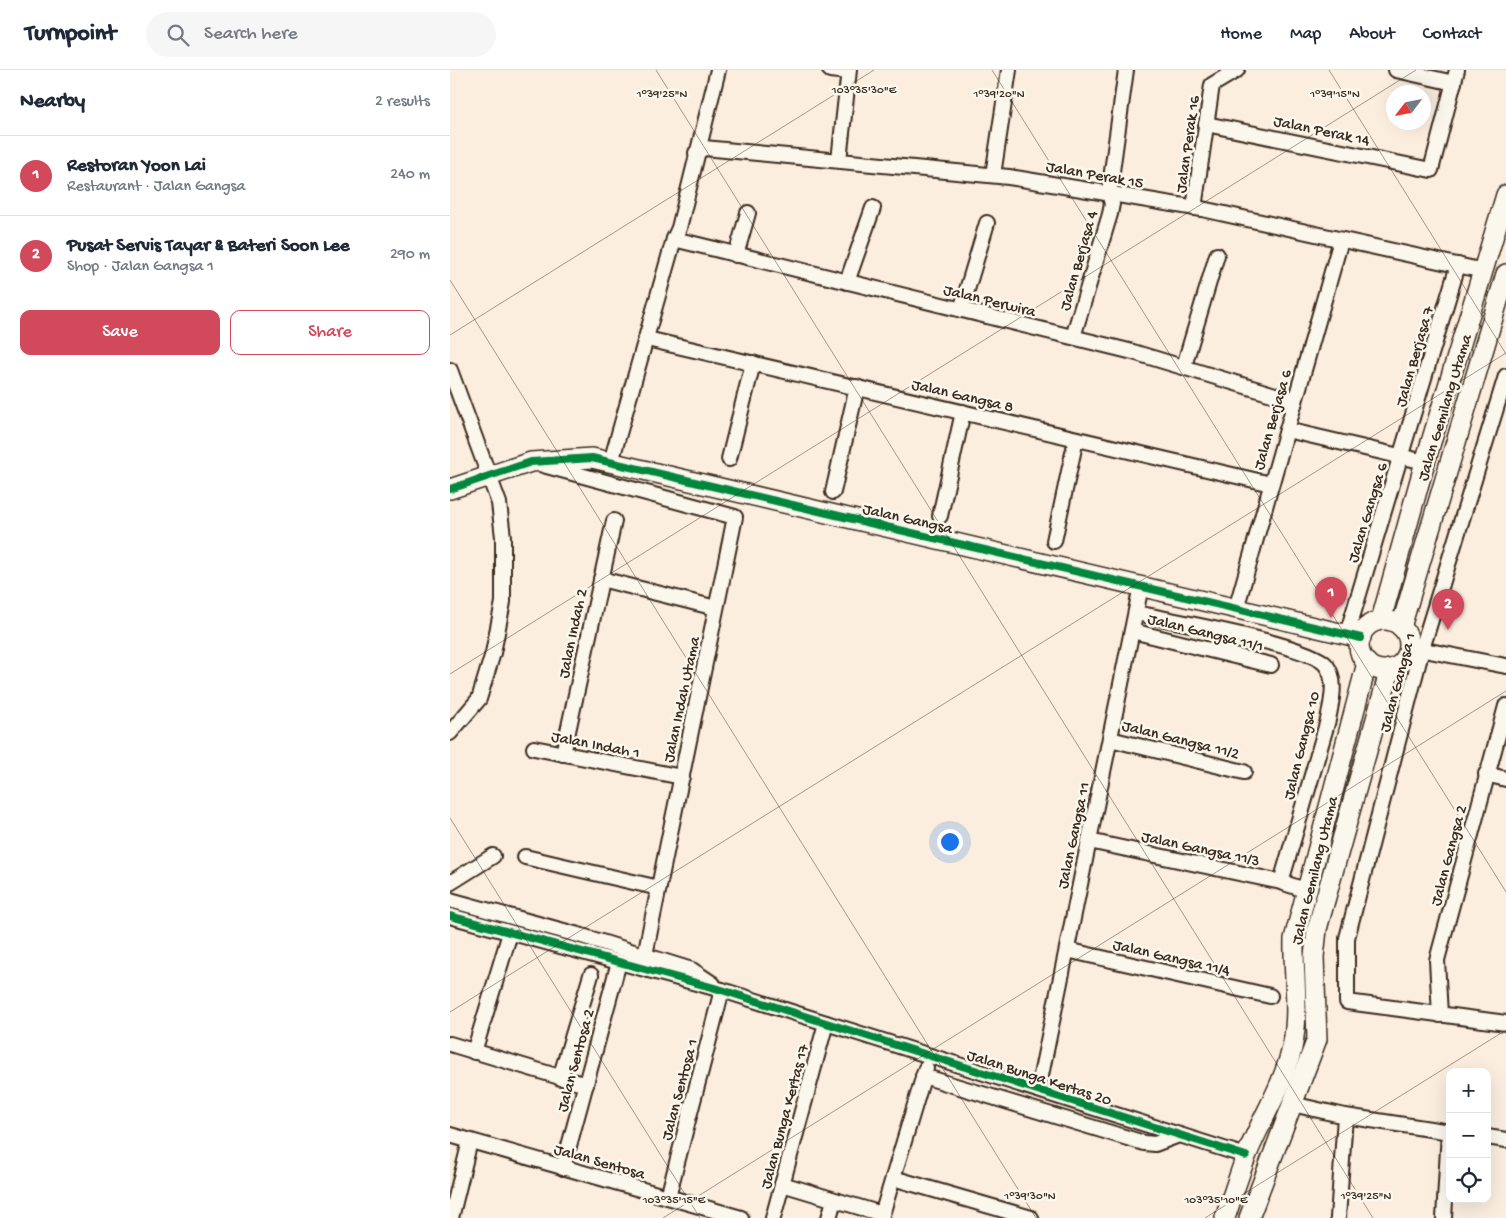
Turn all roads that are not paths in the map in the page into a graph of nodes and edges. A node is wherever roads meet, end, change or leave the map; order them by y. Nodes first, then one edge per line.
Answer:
1 (717, 70) edge
2 (830, 70) edge
3 (1009, 70) edge
4 (1126, 70) edge
5 (1237, 70) edge
6 (1396, 70) edge
7 (848, 71) edge
8 (1456, 76) edge
9 (1206, 124) junction
10 (696, 153) junction
11 (839, 160) junction
12 (993, 175) junction
13 (1109, 193) junction
14 (1506, 195) edge
15 (873, 208) dead end
16 (1194, 208) junction
17 (748, 213) dead end
18 (987, 223) dead end
19 (674, 239) junction
20 (1341, 240) junction
21 (736, 255) junction
22 (1217, 255) dead end
23 (1458, 265) junction
24 (1484, 272) junction
25 (1506, 274) edge
26 (847, 282) junction
27 (961, 310) junction
28 (1073, 337) junction
29 (647, 339) junction
30 (753, 363) junction
31 (1184, 366) junction
32 (450, 370) edge
33 (1506, 376) edge
34 (857, 388) junction
35 (1295, 401) junction
36 (963, 412) junction
37 (1287, 430) junction
38 (1076, 439) junction
39 (1402, 457) junction
40 (536, 460) junction
41 (729, 460) dead end
42 (611, 462) junction
43 (1425, 462) junction
44 (489, 474) junction
45 (1271, 484) junction
46 (450, 489) edge
47 (833, 492) dead end
48 (940, 516) dead end
49 (614, 520) dead end
50 (1054, 541) dead end
51 (601, 579) junction
52 (1141, 586) junction
53 (716, 608) junction
54 (1236, 609) junction
55 (1136, 613) junction
56 (1381, 620) junction
57 (1401, 627) junction
58 (1132, 631) junction
59 (1354, 636) junction
60 (1416, 648) junction
61 (1367, 663) junction
62 (1271, 665) dead end
63 (1506, 666) edge
64 (1390, 669) junction
65 (1506, 706) edge
66 (1351, 724) junction
67 (450, 733) edge
68 (1110, 738) junction
69 (1321, 742) junction
70 (534, 748) dead end
71 (562, 754) junction
72 (1244, 772) dead end
73 (1486, 774) junction
74 (682, 777) junction
75 (1506, 779) edge
76 (1089, 841) junction
77 (493, 856) dead end
78 (525, 857) dead end
79 (1281, 882) junction
80 (450, 883) edge
81 (659, 888) junction
82 (1305, 890) junction
83 (450, 900) edge
84 (450, 916) edge
85 (510, 932) junction
86 (1067, 950) junction
87 (645, 955) junction
88 (619, 962) junction
89 (592, 975) dead end
90 (722, 990) junction
91 (1270, 996) dead end
92 (1440, 1014) junction
93 (826, 1023) junction
94 (1506, 1023) edge
95 (450, 1044) edge
96 (474, 1052) junction
97 (929, 1056) junction
98 (923, 1076) junction
99 (560, 1078) junction
100 (586, 1085) junction
101 (1038, 1090) junction
102 (1292, 1104) junction
103 (1345, 1116) junction
104 (1446, 1131) edge
105 (450, 1135) edge
106 (1179, 1135) junction
107 (1491, 1138) edge
108 (1506, 1140) edge
109 (470, 1141) junction
110 (1246, 1156) junction
111 (1448, 1158) edge
112 (563, 1168) junction
113 (893, 1178) junction
114 (782, 1184) junction
115 (668, 1197) junction
116 (834, 1200) junction
117 (994, 1213) edge
118 (882, 1216) edge
119 (451, 1218) edge
120 (740, 1218) edge
121 (773, 1218) edge
122 (829, 1218) edge
123 (1031, 1218) edge
124 (1225, 1218) edge
125 (1249, 1218) edge
126 (1338, 1218) edge
127 (1444, 1218) edge

1 - 10 street
2 - 7 street
3 - 12 street
4 - 13 street, Jalan Berjasa 4
5 - 9 street, Jalan Perak 16
6 - 8 street
7 - 11 street
8 - 9 street, Jalan Perak 14
9 - 16 street, Jalan Perak 16
10 - 11 street, Jalan Perak 15
10 - 19 street
11 - 12 street, Jalan Perak 15
12 - 13 street, Jalan Perak 15
13 - 16 street, Jalan Perak 15
13 - 28 street, Jalan Berjasa 4
14 - 24 main road, Jalan Gemilang Utama
15 - 26 street
16 - 20 street, Jalan Perak 15
17 - 21 street
18 - 27 street
19 - 21 street, Jalan Perwira
19 - 29 street
20 - 23 street, Jalan Perak 15
20 - 35 street, Jalan Berjasa 6
21 - 26 street, Jalan Perwira
22 - 31 street
23 - 24 street, Jalan Perak 15
23 - 39 street, Jalan Berjasa 7
24 - 43 main road, Jalan Gemilang Utama
25 - 57 main road, Jalan Gemilang Utama
26 - 27 street, Jalan Perwira
27 - 28 street, Jalan Perwira
28 - 31 street, Jalan Perwira
29 - 30 street, Jalan Gangsa 8
29 - 42 street
30 - 34 street, Jalan Gangsa 8
30 - 41 street
31 - 35 street, Jalan Perwira
32 - 44 street
33 - 60 street, Jalan Gangsa 1
34 - 36 street, Jalan Gangsa 8
34 - 47 street
35 - 37 street, Jalan Berjasa 6
36 - 38 street, Jalan Gangsa 8
36 - 48 street
37 - 39 street
37 - 45 street, Jalan Berjasa 6
38 - 45 street, Jalan Gangsa 8
38 - 50 street
39 - 43 street
39 - 59 street, Jalan Gangsa 6
40 - 42 main road, Jalan Gangsa
40 - 44 main road, Jalan Gangsa
40 - 53 street, Jalan Indah Utama
42 - 52 main road, Jalan Gangsa
43 - 56 main road, Jalan Gemilang Utama
44 - 46 main road, Jalan Gangsa
44 - 67 street
45 - 54 street, Jalan Berjasa 6
49 - 51 street, Jalan Indah 2
51 - 53 street
51 - 71 street, Jalan Indah 2
52 - 54 main road, Jalan Gangsa
52 - 55 street, Jalan Gangsa 11
53 - 74 street, Jalan Indah Utama
54 - 59 main road, Jalan Gangsa
55 - 58 street, Jalan Gangsa 11
55 - 69 street, Jalan Gangsa 10
56 - 57 main road
56 - 59 main road
57 - 60 main road
58 - 62 street, Jalan Gangsa 11/1
58 - 68 street, Jalan Gangsa 11
59 - 61 main road
60 - 63 street
60 - 64 main road
60 - 92 street, Jalan Gangsa 1
61 - 64 main road
61 - 66 main road, Jalan Gemilang Utama
64 - 102 main road, Jalan Gemilang Utama
65 - 73 street, Jalan Gangsa 2
66 - 69 street
66 - 82 main road, Jalan Gemilang Utama
68 - 72 street, Jalan Gangsa 11/2
68 - 76 street, Jalan Gangsa 11
69 - 79 street, Jalan Gangsa 10
70 - 71 street, Jalan Indah 1
71 - 74 street, Jalan Indah 1
73 - 75 street
73 - 92 street, Jalan Gangsa 2
74 - 81 street, Jalan Indah Utama
76 - 79 street, Jalan Gangsa 11/3
76 - 86 street, Jalan Gangsa 11
77 - 80 street
78 - 81 street
79 - 82 street, Jalan Gangsa 11/3
81 - 87 street, Jalan Indah Utama
82 - 110 main road, Jalan Gemilang Utama
83 - 87 street
84 - 85 street
85 - 88 street
85 - 96 street
86 - 91 street, Jalan Gangsa 11/4
86 - 101 street, Jalan Gangsa 11
87 - 90 street
88 - 90 street
88 - 100 street, Jalan Sentosa 2
89 - 99 street
90 - 93 street, Jalan Bunga Kertas 20
90 - 115 street, Jalan Sentosa 1
92 - 94 street
93 - 97 street, Jalan Bunga Kertas 20
93 - 114 street, Jalan Bunga Kertas 17
95 - 96 street
96 - 99 street
97 - 98 street
97 - 101 street, Jalan Bunga Kertas 20
98 - 106 street, Jalan Bunga Kertas 20
98 - 113 street
99 - 100 street
100 - 112 street, Jalan Sentosa 2
101 - 106 street, Jalan Bunga Kertas 20
102 - 103 street
102 - 125 main road, Jalan Gemilang Utama
103 - 104 street
103 - 126 street
105 - 109 street, Jalan Sentosa
106 - 110 street, Jalan Bunga Kertas 20
107 - 108 street
109 - 112 street, Jalan Sentosa
109 - 119 street
110 - 124 main road, Jalan Gemilang Utama
111 - 127 street
112 - 115 street, Jalan Sentosa
113 - 117 street
113 - 118 street
114 - 116 street
114 - 121 street, Jalan Bunga Kertas 17
115 - 120 street, Jalan Sentosa
116 - 118 street
116 - 122 street
117 - 123 street

